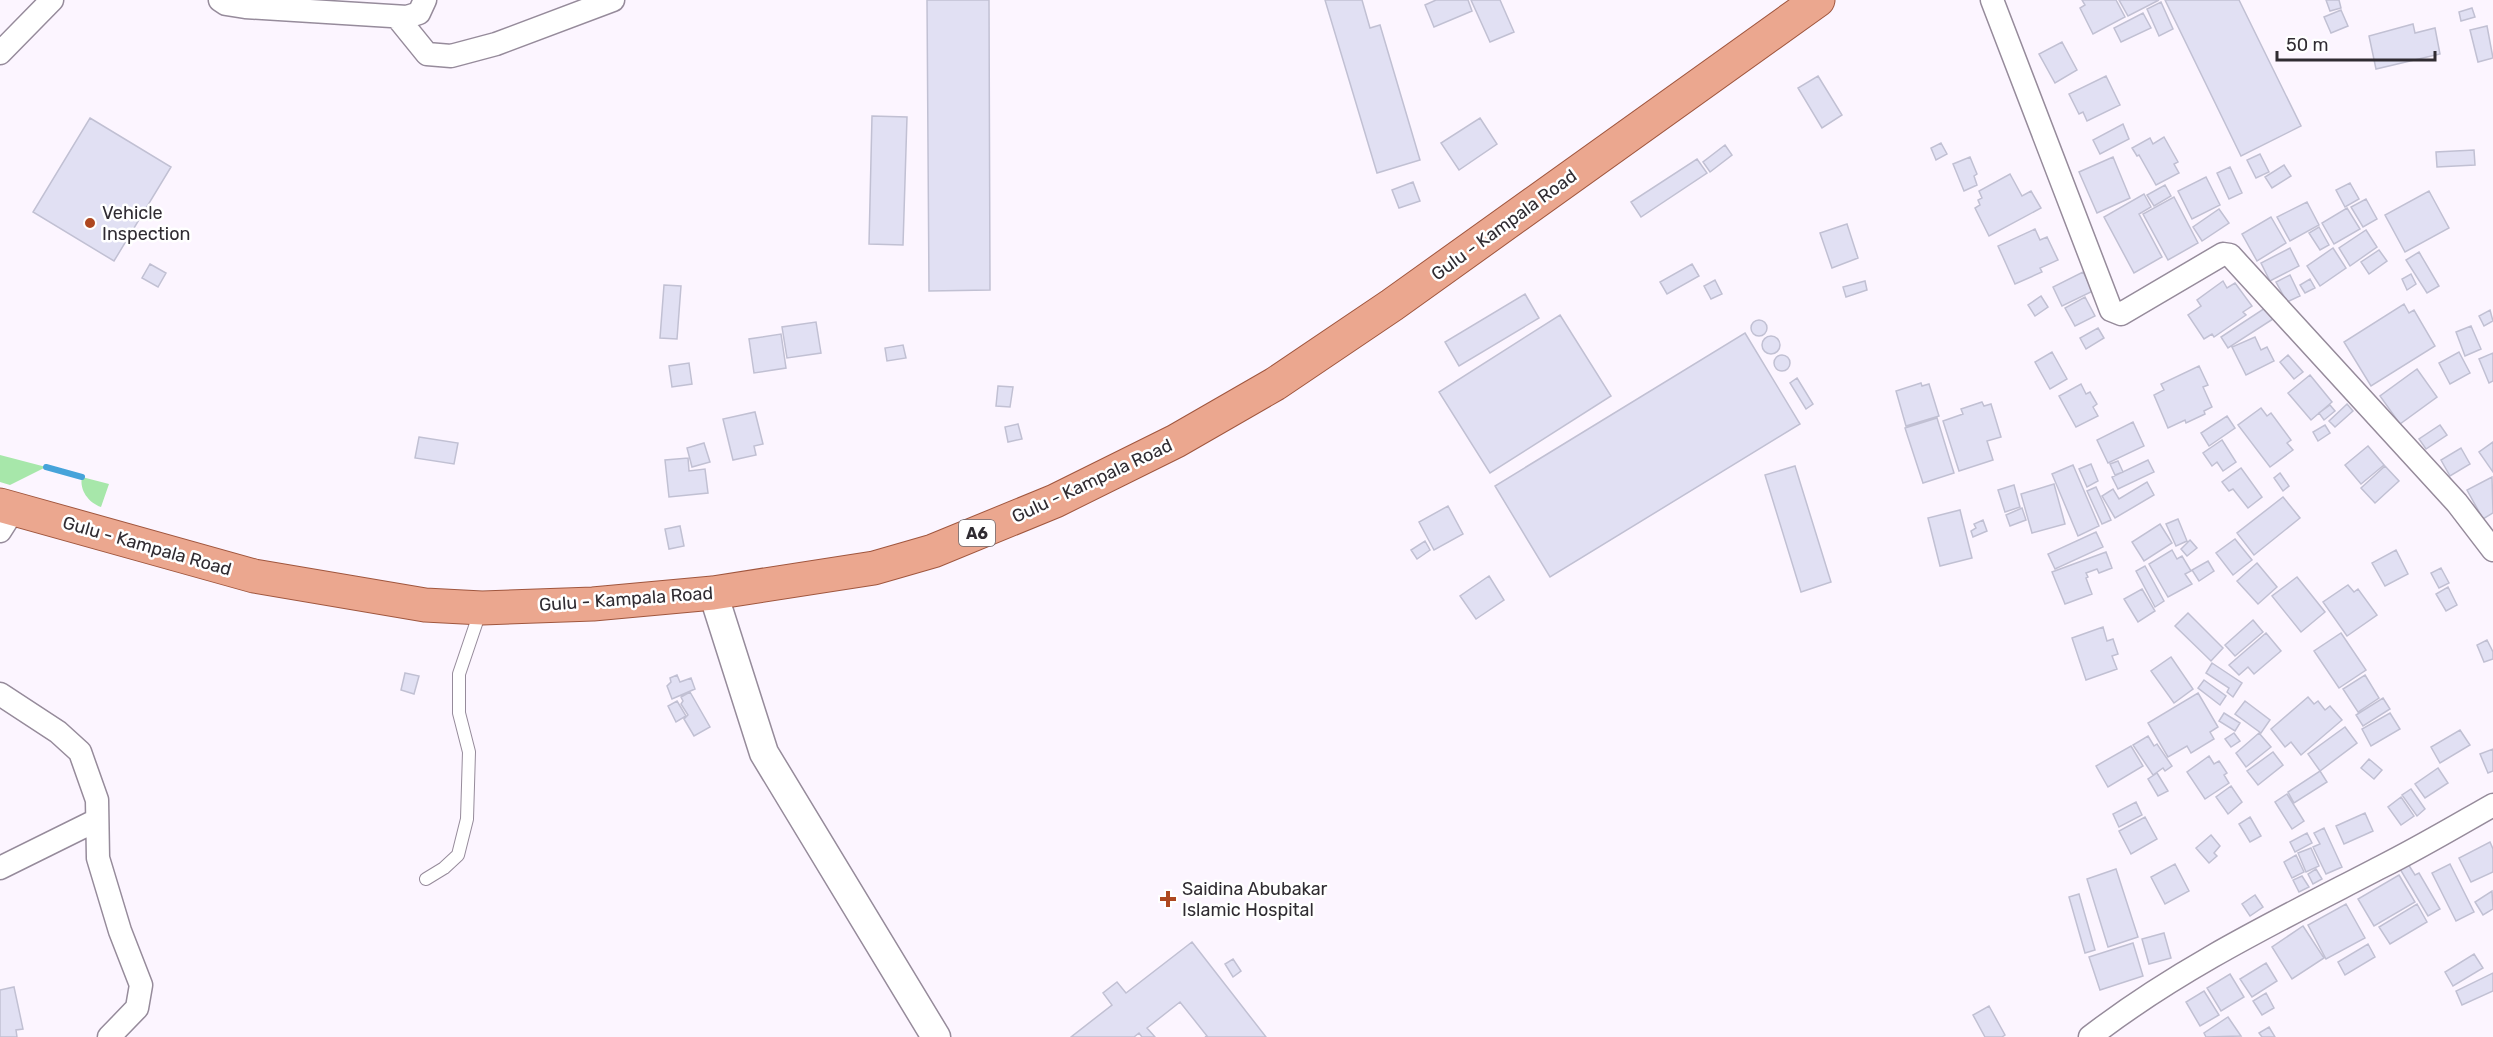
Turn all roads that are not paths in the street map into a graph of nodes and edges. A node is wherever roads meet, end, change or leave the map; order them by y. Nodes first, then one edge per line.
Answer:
1 (52, 0) edge
2 (220, 0) edge
3 (425, 0) edge
4 (613, 0) edge
5 (1818, 0) edge
6 (1992, 0) edge
7 (397, 17) junction
8 (0, 53) edge
9 (5, 515) edge
10 (2493, 550) edge
11 (713, 594) junction
12 (482, 608) junction
13 (0, 694) edge
14 (2493, 805) edge
15 (97, 820) junction
16 (0, 868) edge
17 (426, 879) dead end
18 (109, 1037) edge
19 (936, 1037) edge
20 (2090, 1037) edge

1 - 8 street
2 - 7 street
3 - 7 street
4 - 7 street
5 - 11 main road, Gulu - Kampala Road / A6
6 - 10 street
9 - 12 main road, Gulu - Kampala Road / A6
11 - 12 main road, Gulu - Kampala Road / A6
11 - 19 street
12 - 17 lane
13 - 15 street
14 - 20 street
15 - 16 street
15 - 18 street

